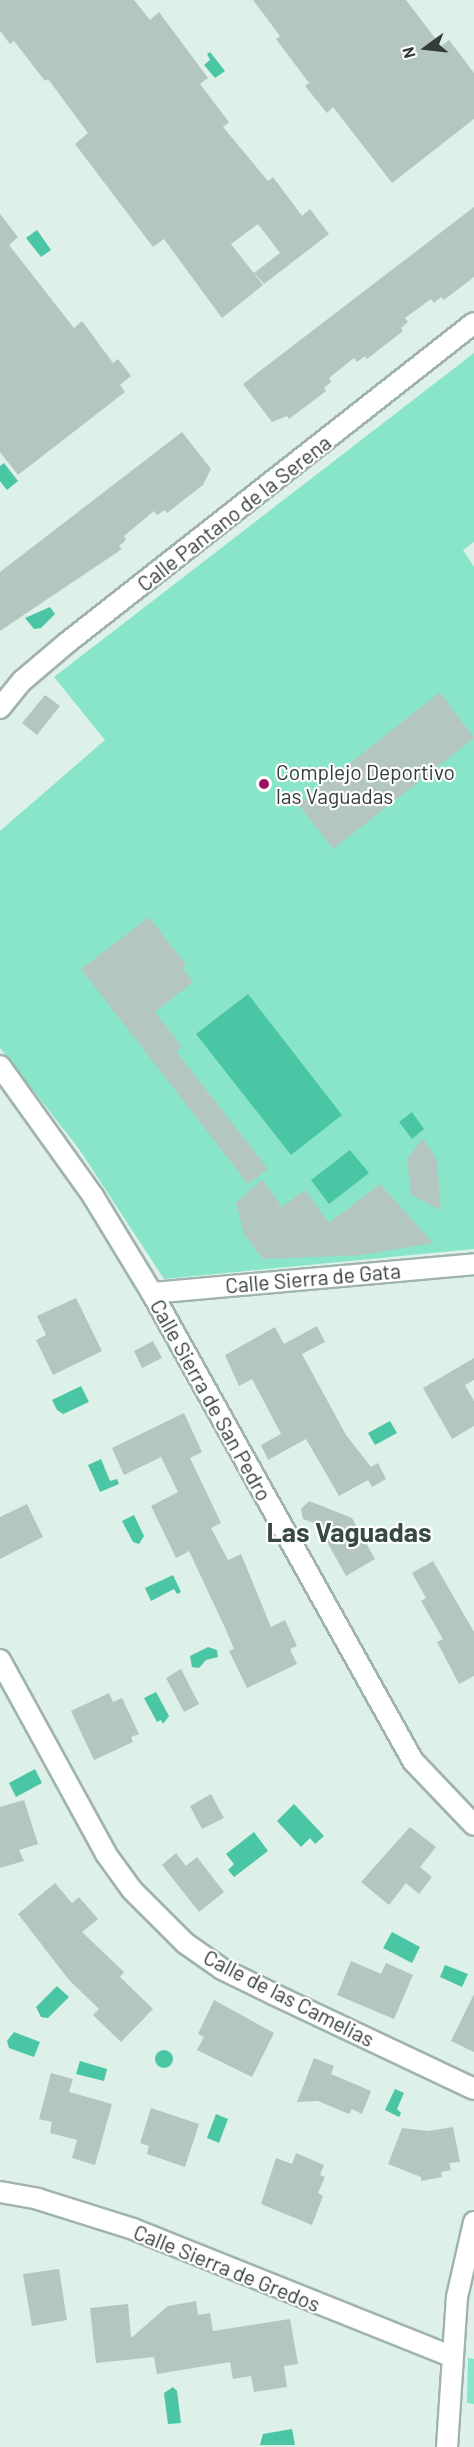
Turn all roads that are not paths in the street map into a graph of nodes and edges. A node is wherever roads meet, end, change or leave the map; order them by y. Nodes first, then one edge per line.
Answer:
1 (474, 323) edge
2 (0, 708) edge
3 (0, 1066) edge
4 (474, 1264) edge
5 (152, 1293) junction
6 (0, 1660) edge
7 (474, 1825) edge
8 (474, 2089) edge
9 (0, 2192) edge
10 (474, 2222) edge
11 (451, 2356) junction
12 (447, 2447) edge

1 - 2 street, Calle Pantano de la Serena
3 - 5 street, Calle Sierra de San Pedro
4 - 5 street, Calle Sierra de Gata
5 - 7 street, Calle Sierra de San Pedro
6 - 8 street, Calle de las Camelias
9 - 11 street, Calle Sierra de Gredos
10 - 11 street
11 - 12 street

